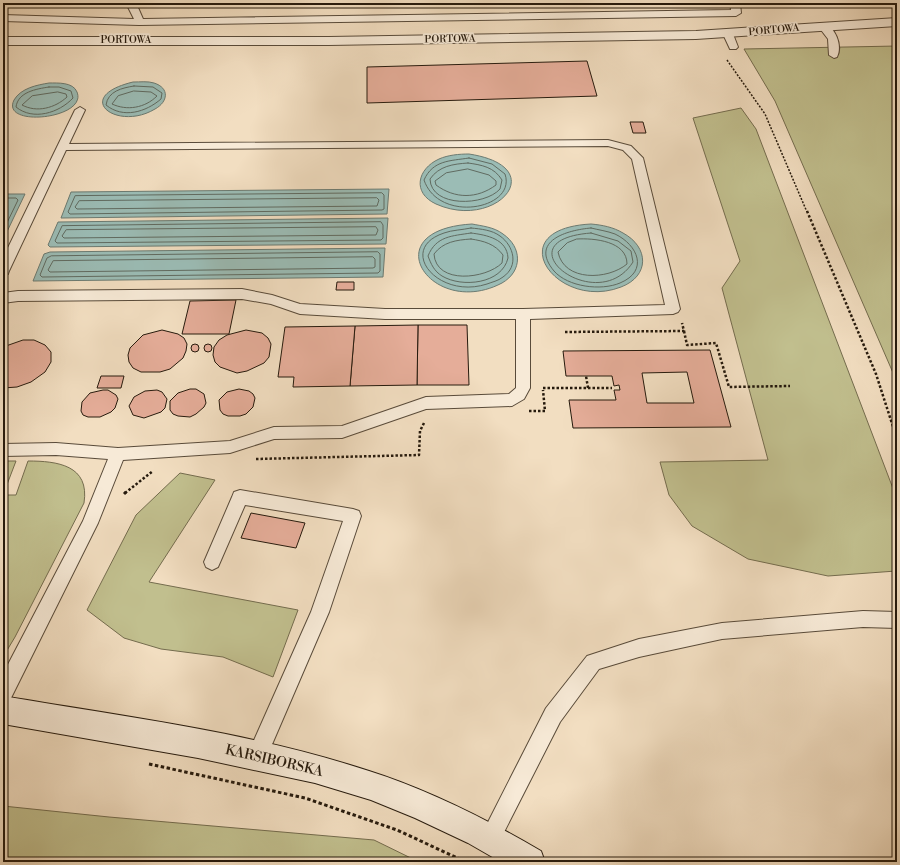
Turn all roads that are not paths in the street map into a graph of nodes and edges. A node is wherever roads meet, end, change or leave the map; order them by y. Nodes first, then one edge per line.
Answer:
1 (131, 3) edge
2 (735, 3) edge
3 (3, 18) edge
4 (139, 22) junction
5 (897, 22) edge
6 (823, 26) junction
7 (3, 41) edge
8 (834, 55) dead end
9 (80, 110) dead end
10 (61, 147) junction
11 (3, 271) edge
12 (3, 298) edge
13 (523, 314) junction
14 (3, 450) edge
15 (118, 454) junction
16 (212, 562) dead end
17 (897, 620) edge
18 (3, 693) edge
19 (3, 710) edge
20 (257, 756) junction
21 (490, 839) junction
22 (530, 862) edge

1 - 4 lane
2 - 4 lane
3 - 4 lane
5 - 6 street, PORTOWA
6 - 7 street, PORTOWA
6 - 8 lane
9 - 10 lane
10 - 11 lane
10 - 13 lane
12 - 13 lane
13 - 15 lane
14 - 15 lane
15 - 18 lane
16 - 20 lane
17 - 21 lane
19 - 20 street, KARSIBORSKA
20 - 21 street, KARSIBORSKA
21 - 22 street, KARSIBORSKA

